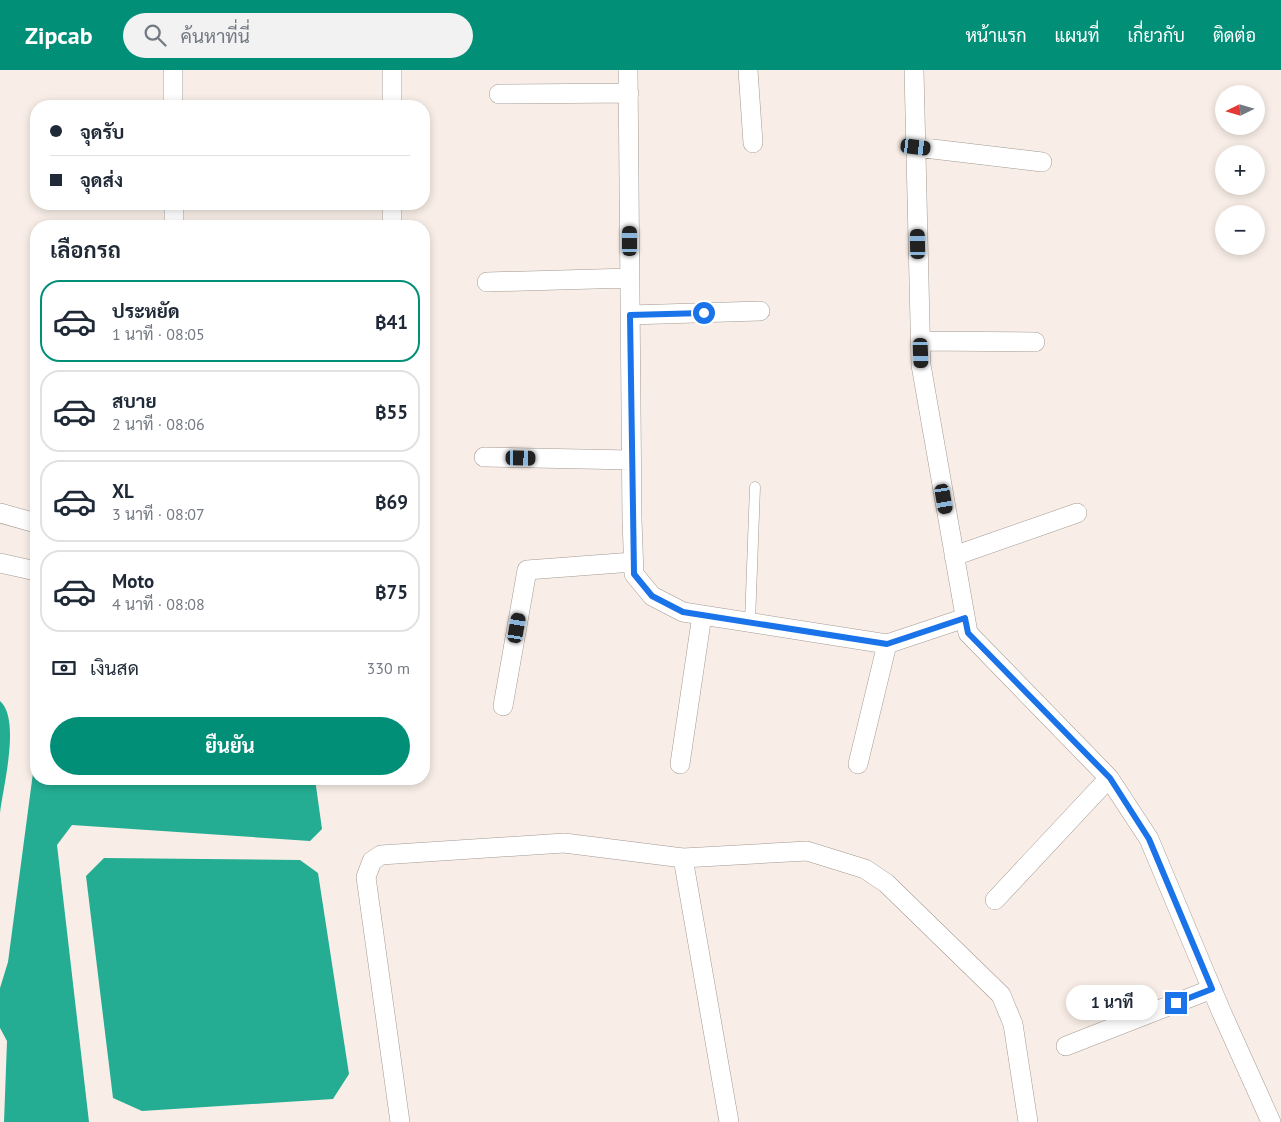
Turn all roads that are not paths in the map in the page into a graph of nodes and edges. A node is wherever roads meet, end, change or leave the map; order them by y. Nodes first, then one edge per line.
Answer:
1 (173, 70) edge
2 (392, 70) edge
3 (628, 70) edge
4 (748, 70) edge
5 (914, 70) edge
6 (629, 93) junction
7 (499, 94) dead end
8 (173, 100) edge
9 (392, 100) edge
10 (754, 142) dead end
11 (916, 147) junction
12 (1042, 162) dead end
13 (630, 278) junction
14 (487, 282) dead end
15 (760, 311) dead end
16 (630, 315) junction
17 (920, 341) junction
18 (1035, 342) dead end
19 (484, 457) dead end
20 (631, 460) junction
21 (756, 487) dead end
22 (0, 513) edge
23 (1077, 513) dead end
24 (30, 521) edge
25 (954, 556) junction
26 (633, 562) junction
27 (0, 563) edge
28 (30, 570) edge
29 (702, 614) junction
30 (965, 618) junction
31 (750, 622) junction
32 (887, 644) junction
33 (503, 706) dead end
34 (680, 764) dead end
35 (858, 764) dead end
36 (1110, 778) junction
37 (683, 858) junction
38 (995, 900) dead end
39 (1212, 989) junction
40 (1066, 1046) dead end
41 (400, 1122) edge
42 (729, 1122) edge
43 (1028, 1122) edge
44 (1271, 1122) edge

1 - 8 street
2 - 9 street
3 - 6 street
4 - 10 street
5 - 11 street
6 - 7 street
6 - 13 street
11 - 12 street
11 - 17 street
13 - 14 street
13 - 16 street
15 - 16 street
16 - 20 street
17 - 18 street
17 - 25 street
19 - 20 street
20 - 26 street
21 - 31 lane
22 - 24 street
23 - 25 street
25 - 30 street
26 - 29 street
26 - 33 street
27 - 28 street
29 - 31 street
29 - 34 street
30 - 32 street
30 - 36 street
31 - 32 street
32 - 35 street
36 - 38 street
36 - 39 street
37 - 41 street
37 - 42 street
37 - 43 street
39 - 40 street
39 - 44 street

